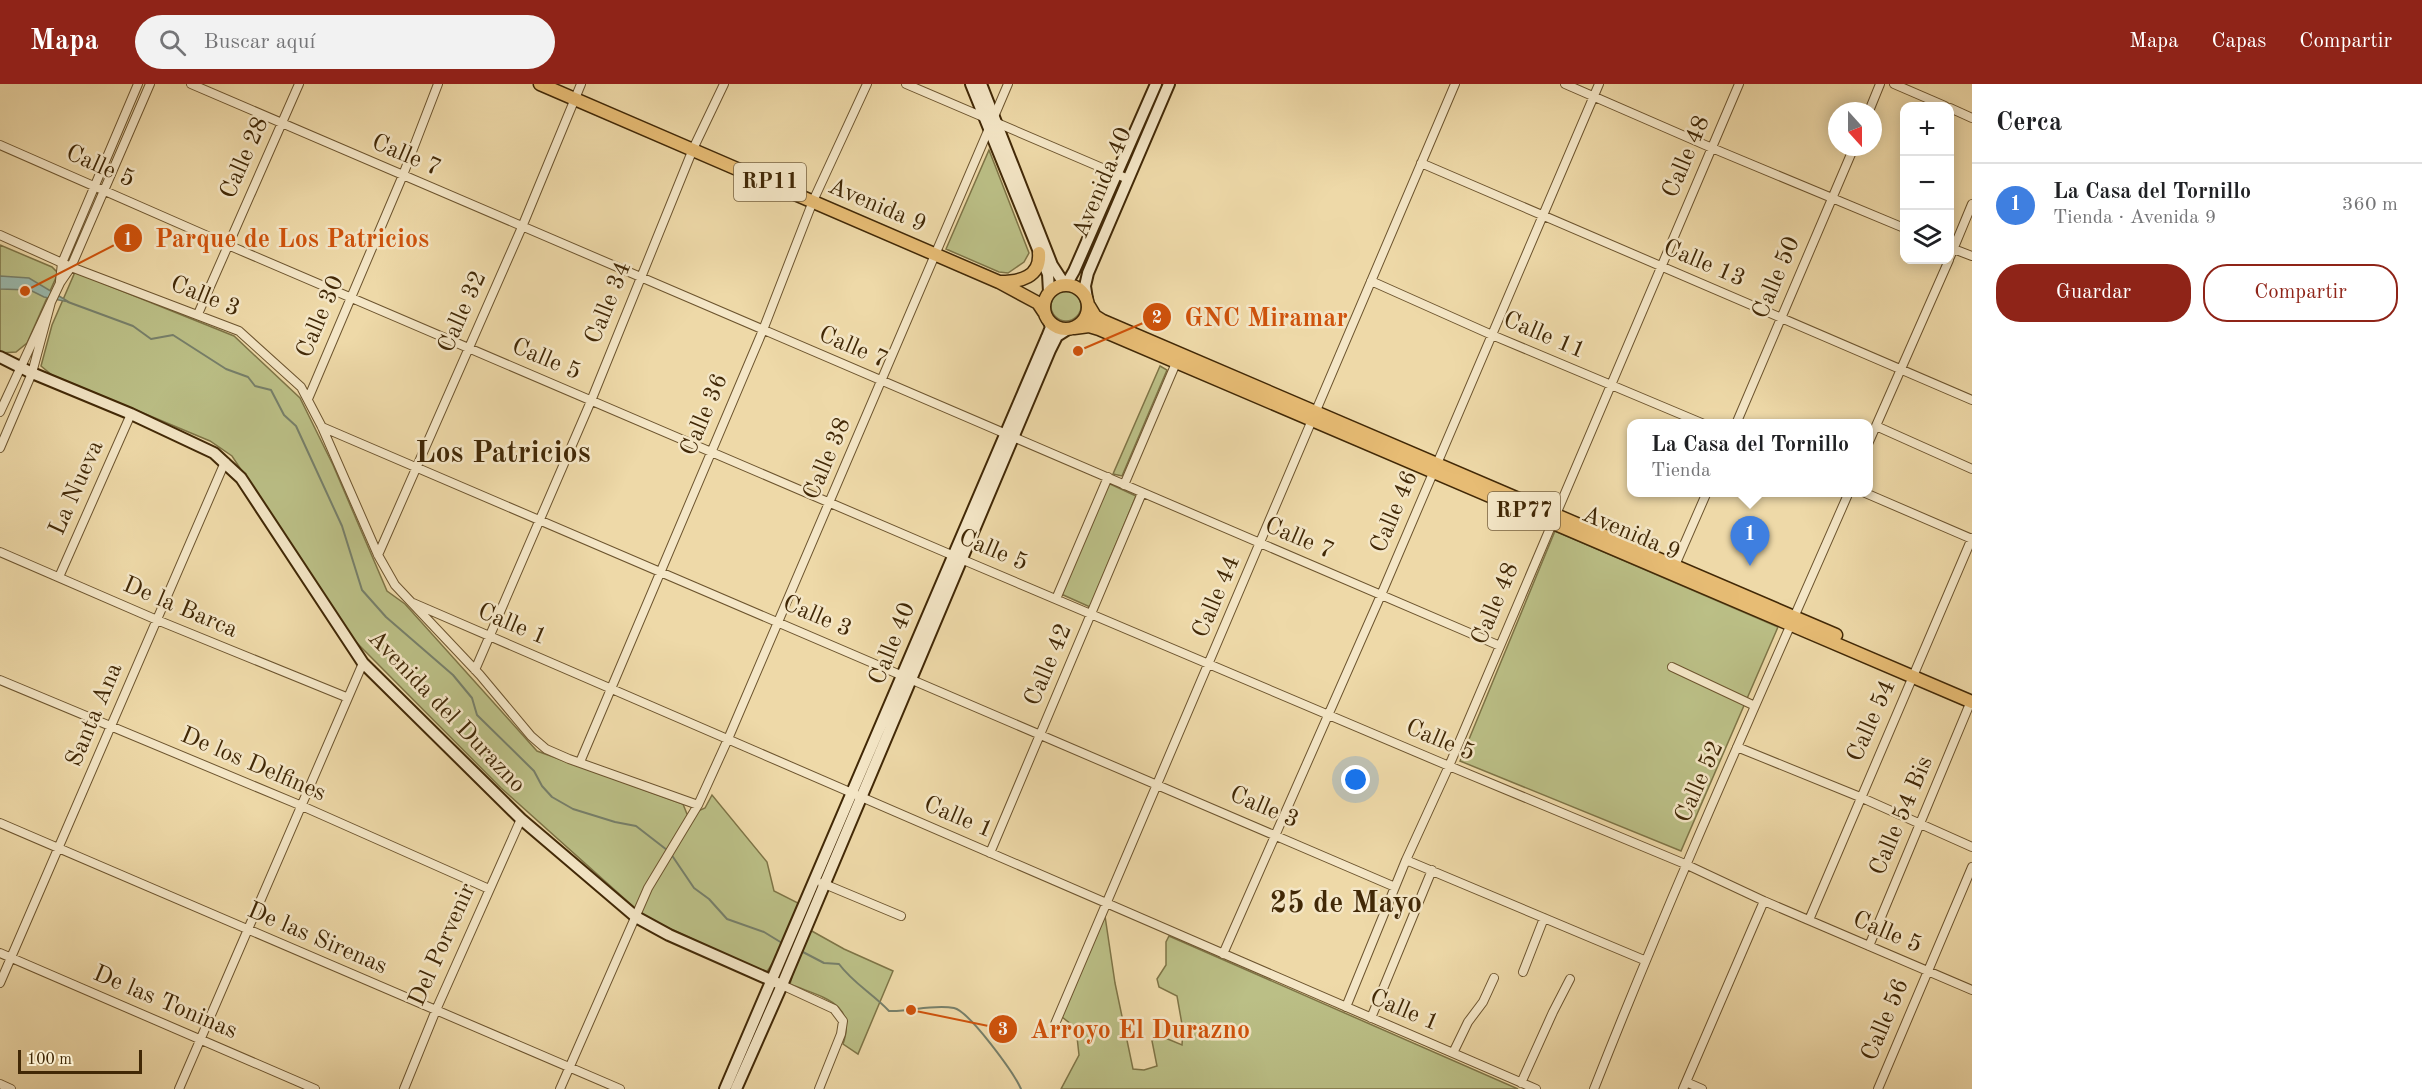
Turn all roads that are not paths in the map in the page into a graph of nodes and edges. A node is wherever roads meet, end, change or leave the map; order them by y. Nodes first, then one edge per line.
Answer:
1 (138, 84) edge
2 (150, 84) edge
3 (191, 84) edge
4 (299, 84) edge
5 (438, 84) edge
6 (540, 84) edge
7 (581, 84) edge
8 (724, 84) edge
9 (867, 84) edge
10 (906, 84) edge
11 (971, 84) edge
12 (981, 84) edge
13 (1008, 84) edge
14 (1155, 84) edge
15 (1168, 84) edge
16 (1455, 84) edge
17 (1565, 84) edge
18 (1599, 84) edge
19 (1739, 84) edge
20 (1880, 84) edge
21 (1894, 84) edge
22 (1593, 97) junction
23 (574, 99) junction
24 (1873, 102) edge
25 (1936, 102) edge
26 (1954, 110) edge
27 (1972, 118) edge
28 (991, 121) junction
29 (282, 124) junction
30 (0, 145) edge
31 (1712, 148) junction
32 (693, 149) junction
33 (1850, 156) edge
34 (1421, 163) junction
35 (1117, 174) junction
36 (403, 176) junction
37 (1128, 179) junction
38 (95, 186) junction
39 (104, 190) junction
40 (1833, 197) junction
41 (813, 201) junction
42 (1972, 204) edge
43 (1542, 216) junction
44 (522, 226) junction
45 (1900, 226) edge
46 (0, 235) edge
47 (1954, 242) edge
48 (228, 245) junction
49 (1954, 249) edge
50 (1039, 253) junction
51 (934, 254) junction
52 (1972, 256) edge
53 (62, 263) junction
54 (1946, 264) edge
55 (71, 267) junction
56 (1661, 267) junction
57 (640, 276) junction
58 (1371, 281) junction
59 (999, 282) junction
60 (60, 283) junction
61 (1065, 285) junction
62 (1048, 293) junction
63 (351, 298) junction
64 (51, 302) junction
65 (1088, 303) junction
66 (198, 314) junction
67 (1047, 317) junction
68 (1781, 318) junction
69 (1071, 328) junction
70 (763, 330) junction
71 (1492, 335) junction
72 (469, 348) junction
73 (0, 357) edge
74 (1176, 363) junction
75 (20, 367) junction
76 (1900, 369) junction
77 (32, 373) junction
78 (881, 381) junction
79 (1611, 386) junction
80 (308, 399) junction
81 (1972, 400) edge
82 (591, 401) junction
83 (0, 412) edge
84 (131, 414) junction
85 (1313, 416) junction
86 (1694, 419) edge
87 (1738, 419) edge
88 (1876, 426) junction
89 (322, 427) junction
90 (1873, 434) edge
91 (1009, 435) junction
92 (0, 448) edge
93 (711, 452) junction
94 (225, 462) junction
95 (417, 467) junction
96 (1435, 468) junction
97 (1972, 469) edge
98 (1108, 477) junction
99 (1124, 485) junction
100 (1142, 493) junction
101 (1873, 496) edge
102 (1705, 497) edge
103 (1847, 497) edge
104 (831, 503) junction
105 (1553, 518) junction
106 (540, 520) junction
107 (1972, 538) edge
108 (1261, 543) junction
109 (0, 552) edge
110 (957, 557) junction
111 (380, 558) junction
112 (1673, 570) junction
113 (661, 571) junction
114 (59, 577) junction
115 (1381, 595) junction
116 (1056, 599) junction
117 (413, 603) junction
118 (1092, 614) junction
119 (157, 620) junction
120 (1792, 621) junction
121 (779, 622) junction
122 (489, 636) junction
123 (1500, 646) junction
124 (363, 663) junction
125 (1209, 664) junction
126 (1672, 667) dead end
127 (475, 670) junction
128 (1914, 673) junction
129 (907, 676) junction
130 (0, 680) edge
131 (611, 689) junction
132 (346, 697) junction
133 (1972, 699) edge
134 (1755, 706) junction
135 (1329, 715) junction
136 (111, 727) junction
137 (1040, 734) junction
138 (728, 740) junction
139 (1737, 747) junction
140 (580, 762) junction
141 (1449, 766) junction
142 (1158, 784) junction
143 (856, 796) junction
144 (1860, 797) junction
145 (698, 805) junction
146 (302, 806) junction
147 (521, 819) junction
148 (0, 823) edge
149 (1920, 823) junction
150 (1276, 834) junction
151 (1972, 847) edge
152 (58, 848) junction
153 (990, 853) junction
154 (1406, 860) junction
155 (1685, 864) junction
156 (1972, 867) edge
157 (1432, 870) junction
158 (820, 883) junction
159 (1395, 887) junction
160 (489, 889) junction
161 (1764, 901) junction
162 (1107, 904) junction
163 (901, 916) dead end
164 (636, 917) junction
165 (1544, 918) junction
166 (1809, 920) junction
167 (246, 930) junction
168 (1869, 946) junction
169 (0, 953) edge
170 (1223, 954) junction
171 (11, 958) junction
172 (1644, 960) junction
173 (1928, 971) junction
174 (1523, 972) dead end
175 (1494, 978) dead end
176 (1570, 979) dead end
177 (0, 983) edge
178 (777, 983) junction
179 (1972, 990) edge
180 (1346, 1007) junction
181 (436, 1010) junction
182 (1371, 1018) junction
183 (1055, 1024) dead end
184 (202, 1040) junction
185 (1453, 1053) junction
186 (569, 1067) junction
187 (1521, 1083) junction
188 (0, 1084) edge
189 (1684, 1085) edge
190 (11, 1089) edge
191 (179, 1089) edge
192 (315, 1089) edge
193 (404, 1089) edge
194 (560, 1089) edge
195 (620, 1089) edge
196 (725, 1089) edge
197 (735, 1089) edge
198 (819, 1089) edge
199 (1536, 1089) edge
200 (1594, 1089) edge
201 (1702, 1089) edge
202 (1879, 1089) edge

1 - 38 street
2 - 39 street
3 - 29 street, Calle 7
4 - 29 street, Calle 28
5 - 36 street, Calle 30
6 - 23 main road, Avenida 9 / RP11
7 - 23 street, Calle 32
8 - 32 street, Calle 34
9 - 41 street, Calle 36
10 - 28 street
11 - 28 main road
12 - 28 main road
13 - 28 street, Calle 38
14 - 35 main road, Avenida 40
15 - 37 main road, Avenida 40
16 - 34 street, Calle 44
17 - 22 street
18 - 22 street, Calle 46
19 - 31 street, Calle 48
20 - 24 street
21 - 25 street
22 - 31 street
22 - 43 street, Calle 46
23 - 32 main road, Avenida 9 / RP11
23 - 44 street, Calle 32
26 - 27 street
28 - 35 street
28 - 50 main road
28 - 51 street, Calle 38
28 - 61 main road
29 - 36 street, Calle 7
29 - 48 street, Calle 28
30 - 38 street, Calle 5
31 - 40 street
31 - 56 street, Calle 48
32 - 41 main road, Avenida 9 / RP11
32 - 57 street, Calle 34
33 - 40 street, Calle 50
34 - 43 street, Calle 13
34 - 58 street, Calle 44
35 - 37 street
35 - 61 main road, Avenida 40
36 - 44 street, Calle 7
36 - 63 street, Calle 30
37 - 65 main road, Avenida 40
38 - 39 street, Calle 5
38 - 53 street
39 - 48 street, Calle 5
39 - 55 street
40 - 45 street
40 - 68 street, Calle 50
41 - 51 main road, Avenida 9 / RP11
41 - 70 street, Calle 36
42 - 47 street
43 - 56 street, Calle 13
43 - 71 street, Calle 46
44 - 57 street, Calle 7
44 - 72 street, Calle 32
46 - 53 street, Calle 3
48 - 63 street, Calle 5
48 - 66 street, Calle 28
49 - 52 street
50 - 59 main road
50 - 62 main road
51 - 59 main road, Avenida 9 / RP11
51 - 78 street, Calle 38
53 - 55 street, Calle 3
53 - 60 street
54 - 76 street
55 - 60 street
55 - 66 street, Calle 3
56 - 68 street, Calle 13
56 - 79 street, Calle 48
57 - 70 street, Calle 7
57 - 82 street, Calle 34
58 - 71 street, Calle 11
58 - 85 street, Calle 44
59 - 62 main road, Avenida 9 / RP11
59 - 67 main road, Avenida 9 / RP11
60 - 64 street
61 - 62 main road
61 - 65 main road
62 - 67 main road
63 - 72 street, Calle 5
63 - 80 street, Calle 30
64 - 75 street
64 - 77 street
65 - 69 main road
65 - 85 main road, Avenida 9 / RP77
66 - 80 street, Calle 3
67 - 69 main road, RP11
67 - 91 main road, Calle 40
68 - 76 street, Calle 13
68 - 87 street, Calle 50
69 - 74 main road, Avenida 9 / RP77
69 - 91 main road, Calle 40
70 - 78 street, Calle 7
70 - 93 street, Calle 36
71 - 79 street, Calle 11
71 - 96 street, Calle 46
72 - 82 street, Calle 5
72 - 95 street, Calle 32
73 - 75 main road, Avenida del Durazno
74 - 85 main road, Avenida 9 / RP77
74 - 99 street
75 - 77 main road, Avenida del Durazno
75 - 83 street
76 - 81 street, Calle 13
76 - 88 street
77 - 84 main road, Avenida del Durazno
77 - 92 street
78 - 91 street, Calle 7
78 - 104 street, Calle 38
79 - 86 street, Calle 11
79 - 105 street, Calle 48
80 - 89 street, Calle 3
82 - 93 street, Calle 5
82 - 106 street, Calle 34
84 - 94 main road, Avenida del Durazno
84 - 114 street, La Nueva
85 - 96 main road, Avenida 9 / RP77
85 - 108 street, Calle 44
88 - 90 street
88 - 97 street
89 - 95 street, Calle 3
89 - 111 street, Calle 1
91 - 98 street, Calle 7
91 - 110 main road, Calle 40
93 - 104 street, Calle 5
93 - 113 street, Calle 36
94 - 119 street, Santa Ana
94 - 124 main road, Avenida del Durazno
95 - 106 street, Calle 3
95 - 111 street, Calle 32
96 - 105 main road, Avenida 9 / RP77
96 - 115 street, Calle 46
98 - 99 street, Calle 7
98 - 116 street, Calle 42
99 - 100 street, Calle 7
100 - 108 street, Calle 7
100 - 118 street, Calle 42
101 - 107 street
102 - 112 street
103 - 120 street, Calle 52
104 - 110 street, Calle 5
104 - 121 street, Calle 38
105 - 112 main road, Avenida 9 / RP77
105 - 123 street, Calle 48
106 - 113 street, Calle 3
106 - 122 street, Calle 34
107 - 128 street, Calle 54
108 - 115 street, Calle 7
108 - 125 street, Calle 44
109 - 114 street, De la Barca
110 - 116 street, Calle 5
110 - 129 main road, Calle 40
111 - 117 street, Calle 1
112 - 120 main road, Avenida 9 / RP77
113 - 121 street, Calle 3
113 - 131 street, Calle 36
114 - 119 street, De la Barca
115 - 123 street, Calle 7
115 - 135 street, Calle 46
116 - 118 street, Calle 5
117 - 122 street, Calle 1
117 - 127 street
118 - 125 street, Calle 5
118 - 137 street, Calle 42
119 - 132 street, De la Barca
119 - 136 street, Santa Ana
120 - 128 main road, Avenida 9 / RP77
120 - 134 street, Calle 52
121 - 129 street, Calle 3
121 - 138 street, Calle 38
122 - 127 street, Calle 34
122 - 131 street, Calle 1
123 - 141 street, Calle 48
124 - 132 street
124 - 147 main road, Avenida del Durazno
125 - 135 street, Calle 5
125 - 142 street, Calle 44
126 - 134 street
127 - 140 street
128 - 133 main road, Avenida 9 / RP77
128 - 144 street, Calle 54
129 - 137 street, Calle 3
129 - 143 main road, Calle 40
130 - 136 street, De los Delfines
131 - 138 street, Calle 1
131 - 140 street, Calle 36
132 - 146 street
133 - 149 street, Calle 54 Bis
134 - 139 street, Calle 52
135 - 141 street, Calle 5
135 - 150 street, Calle 46
136 - 146 street, De los Delfines
136 - 152 street, Santa Ana
137 - 142 street, Calle 3
137 - 153 street, Calle 42
138 - 143 street, Calle 1
138 - 145 street, Calle 38
139 - 144 street
139 - 155 street, Calle 52
140 - 145 street
141 - 154 street, Calle 48
141 - 155 street, Calle 5
142 - 150 street, Calle 3
142 - 162 street, Calle 44
143 - 153 street, Calle 1
143 - 158 main road, Calle 40
144 - 149 street
144 - 166 street, Calle 54
145 - 164 street, Calle 38
146 - 160 street, De los Delfines
146 - 167 street
147 - 160 street, Del Porvenir
147 - 164 main road, Avenida del Durazno
148 - 152 street, De las Sirenas
149 - 151 street
149 - 168 street, Calle 54 Bis
150 - 159 street, Calle 3
150 - 170 street, Calle 46
152 - 167 street, De las Sirenas
152 - 171 street, Santa Ana
153 - 162 street, Calle 1
154 - 157 street
154 - 159 street, Calle 48
155 - 161 street, Calle 5
155 - 172 street, Calle 52
156 - 173 street, Calle 56
157 - 165 street
157 - 182 street
158 - 163 street
158 - 178 main road, Calle 40
159 - 180 street, Calle 48
160 - 181 street, Del Porvenir
161 - 166 street, Calle 5
161 - 189 street
162 - 170 street, Calle 1
162 - 183 street, Calle 44
164 - 178 main road, Avenida del Durazno
164 - 186 street, Calle 38
165 - 172 street
165 - 174 street
166 - 168 street, Calle 5
167 - 181 street, De las Sirenas
167 - 184 street
168 - 173 street, Calle 5
169 - 171 street, De las Toninas
170 - 180 street, Calle 1
171 - 177 street, Santa Ana
171 - 184 street, De las Toninas
172 - 200 street, Calle 52
173 - 179 street, Calle 5
173 - 202 street, Calle 56
175 - 185 street
176 - 187 street
178 - 196 main road
178 - 197 main road
178 - 198 street
180 - 182 street, Calle 1
181 - 186 street, De las Sirenas
181 - 193 street, Del Porvenir
182 - 185 street, Calle 1
184 - 191 street
184 - 192 street, De las Toninas
185 - 187 street, Calle 1
186 - 194 street, Calle 38
186 - 195 street, De las Sirenas
187 - 199 street, Calle 1
188 - 190 street
189 - 201 street

